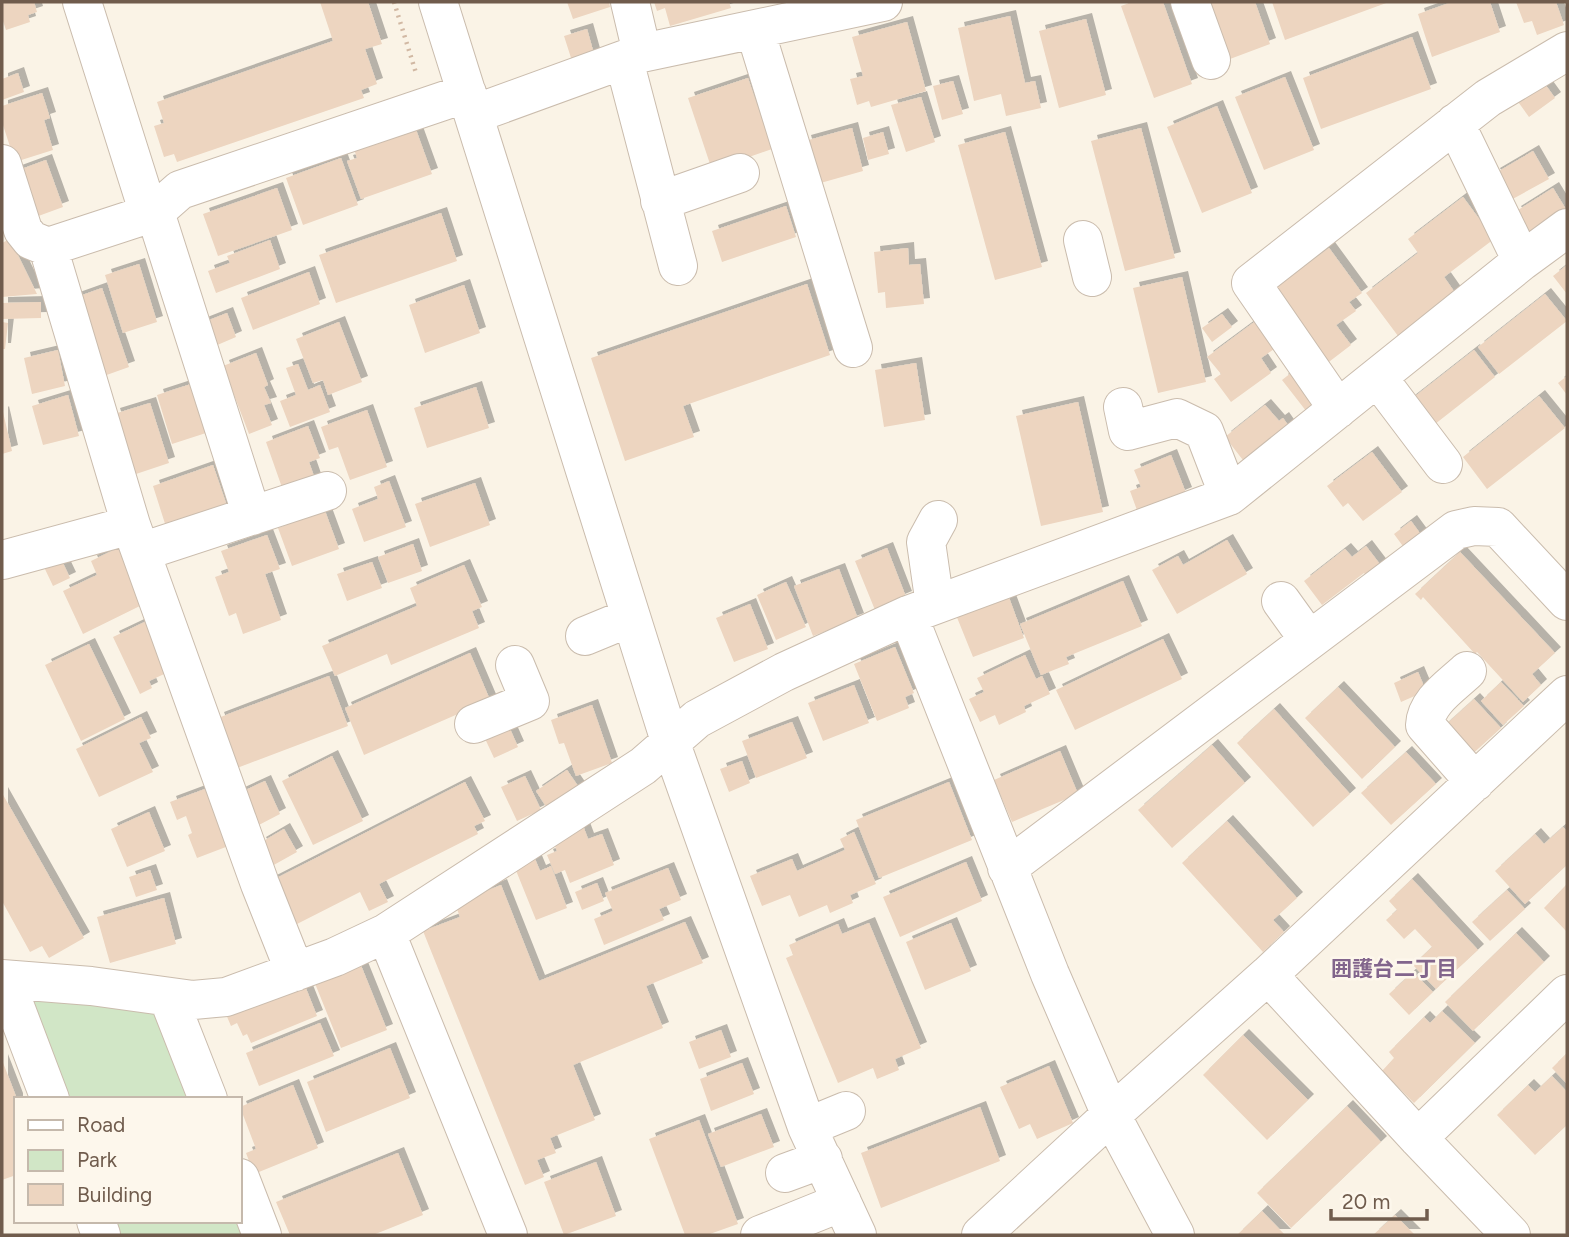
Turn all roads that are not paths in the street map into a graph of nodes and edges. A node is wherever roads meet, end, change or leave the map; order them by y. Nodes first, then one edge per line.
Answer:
1 (82, 2) edge
2 (438, 2) edge
3 (630, 2) edge
4 (883, 2) edge
5 (1190, 2) edge
6 (755, 30) junction
7 (1567, 51) edge
8 (633, 56) junction
9 (1212, 60) dead end
10 (470, 103) junction
11 (1455, 122) junction
12 (2, 164) edge
13 (740, 173) dead end
14 (660, 201) junction
15 (152, 213) junction
16 (1567, 228) edge
17 (1083, 240) dead end
18 (48, 247) junction
19 (1522, 261) junction
20 (678, 266) dead end
21 (1092, 277) dead end
22 (853, 348) dead end
23 (1378, 378) junction
24 (1123, 407) dead end
25 (1338, 409) junction
26 (1443, 464) dead end
27 (327, 491) dead end
28 (1229, 496) junction
29 (252, 516) junction
30 (938, 520) dead end
31 (136, 539) junction
32 (3, 560) edge
33 (1281, 601) dead end
34 (1567, 601) edge
35 (921, 610) junction
36 (631, 617) junction
37 (585, 636) dead end
38 (1310, 640) junction
39 (515, 665) dead end
40 (1467, 671) dead end
41 (1567, 695) edge
42 (474, 724) dead end
43 (670, 741) junction
44 (1475, 782) junction
45 (1007, 868) junction
46 (386, 933) junction
47 (296, 972) junction
48 (1268, 975) junction
49 (4, 979) edge
50 (1567, 994) edge
51 (168, 996) junction
52 (49, 1097) edge
53 (207, 1097) edge
54 (846, 1111) dead end
55 (1111, 1115) junction
56 (1418, 1138) junction
57 (815, 1143) junction
58 (785, 1173) dead end
59 (242, 1183) edge
60 (850, 1219) edge
61 (262, 1235) edge
62 (506, 1235) edge
63 (761, 1235) edge
64 (981, 1235) edge
65 (1175, 1235) edge
66 (1511, 1235) edge

1 - 15 street
2 - 10 street
3 - 8 street
4 - 6 street
5 - 9 street
6 - 8 street
6 - 22 street
7 - 11 street
8 - 10 street
8 - 14 street
10 - 15 street
10 - 36 street
11 - 19 street
11 - 25 street
12 - 18 street
13 - 14 street
14 - 20 street
15 - 18 street
15 - 29 street
16 - 19 street
17 - 21 street
18 - 31 street
19 - 23 street
23 - 25 street
23 - 26 street
24 - 28 street
25 - 28 street
27 - 29 street
28 - 35 street
29 - 31 street
30 - 35 street
31 - 32 street
31 - 47 street
33 - 38 street
34 - 38 street
35 - 43 street
35 - 45 street
36 - 37 street
36 - 43 street
38 - 45 street
39 - 42 street
40 - 44 street
41 - 44 street
43 - 46 street
43 - 57 street
44 - 48 street
45 - 55 street
46 - 47 street
46 - 62 street
47 - 51 street
48 - 55 street
48 - 56 street
49 - 51 street
49 - 52 street
50 - 56 street
51 - 53 street
54 - 57 street
55 - 64 street
55 - 65 street
56 - 66 street
57 - 58 street
57 - 60 street
59 - 61 street
60 - 63 street

